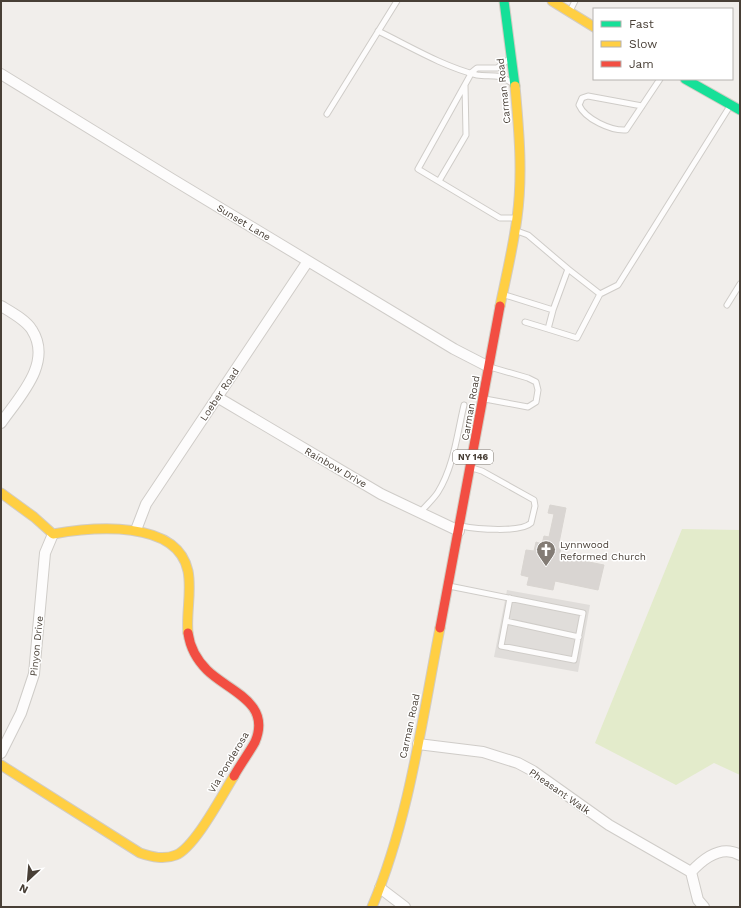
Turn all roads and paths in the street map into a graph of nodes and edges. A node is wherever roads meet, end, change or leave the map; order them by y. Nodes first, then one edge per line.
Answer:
1 (397, 1) edge
2 (504, 1) edge
3 (552, 1) edge
4 (576, 1) edge
5 (570, 12) junction
6 (593, 26) edge
7 (378, 31) junction
8 (511, 57) junction
9 (472, 72) junction
10 (1, 74) edge
11 (659, 80) edge
12 (687, 80) edge
13 (465, 84) junction
14 (515, 86) junction
15 (731, 105) junction
16 (642, 106) junction
17 (740, 110) edge
18 (327, 114) dead end
19 (439, 181) junction
20 (517, 218) junction
21 (515, 230) junction
22 (308, 260) junction
23 (568, 268) junction
24 (740, 284) edge
25 (503, 294) junction
26 (600, 294) junction
27 (727, 305) dead end
28 (1, 306) edge
29 (553, 310) junction
30 (525, 322) dead end
31 (548, 329) junction
32 (489, 367) junction
33 (217, 397) junction
34 (483, 399) junction
35 (464, 404) dead end
36 (1, 423) edge
37 (471, 468) junction
38 (1, 493) edge
39 (420, 513) junction
40 (459, 528) junction
41 (136, 530) junction
42 (53, 534) junction
43 (448, 586) junction
44 (510, 598) junction
45 (506, 621) junction
46 (578, 637) junction
47 (418, 744) junction
48 (1, 753) edge
49 (1, 765) edge
50 (740, 855) edge
51 (690, 872) junction
52 (380, 888) junction
53 (372, 907) edge
54 (406, 907) edge
55 (704, 907) edge

1 - 7 lane
2 - 8 main road, Carman Road / NY 146
3 - 5 main road
4 - 5 lane
5 - 6 main road
7 - 9 lane
7 - 18 lane
8 - 9 lane
8 - 14 main road, Carman Road / NY 146
9 - 13 lane
9 - 14 lane
10 - 22 street, Sunset Lane
11 - 16 lane
12 - 15 main road
13 - 19 lane
13 - 19 lane
14 - 20 main road, Carman Road / NY 146
15 - 17 main road
15 - 26 lane
16 - 16 lane
19 - 20 lane
20 - 21 main road, Carman Road / NY 146
21 - 23 lane
21 - 25 main road, Carman Road / NY 146
22 - 32 street, Sunset Lane
22 - 33 street, Loeber Road
23 - 26 lane
23 - 29 lane
24 - 27 lane
25 - 29 lane
25 - 32 main road, Carman Road / NY 146
26 - 31 lane
28 - 36 street
29 - 31 lane
30 - 31 lane
32 - 34 main road, Carman Road / NY 146
32 - 34 lane
33 - 39 street, Rainbow Drive
33 - 41 street, Loeber Road
34 - 37 main road, Carman Road / NY 146
35 - 39 lane
37 - 40 main road, Carman Road / NY 146
37 - 40 lane
38 - 42 main road
39 - 40 street, Rainbow Drive
40 - 43 main road, Carman Road / NY 146
41 - 42 main road, Via Ponderosa
41 - 49 main road, Via Ponderosa
42 - 48 street, Pinyon Drive
43 - 44 lane
43 - 47 main road, Carman Road / NY 146
44 - 45 lane
44 - 46 lane
45 - 46 lane
45 - 46 lane
47 - 51 street, Pheasant Walk
47 - 52 main road, Carman Road / NY 146
50 - 51 street
51 - 55 street
52 - 53 main road, Carman Road / NY 146
52 - 54 street

